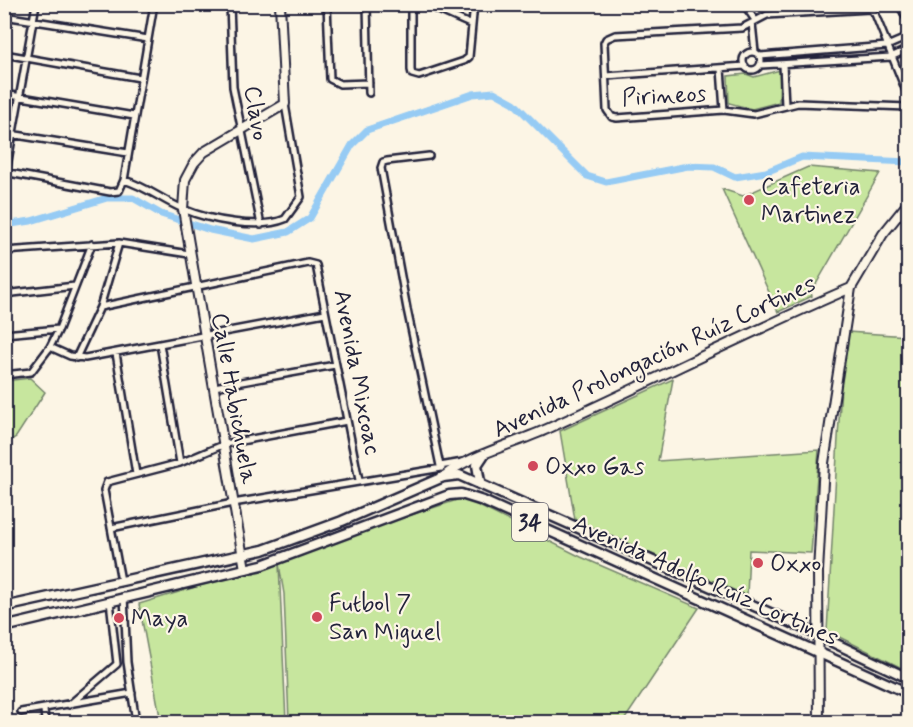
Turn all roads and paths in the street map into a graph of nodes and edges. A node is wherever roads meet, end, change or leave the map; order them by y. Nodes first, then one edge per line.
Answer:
1 (36, 4) edge
2 (154, 4) edge
3 (230, 4) edge
4 (280, 4) edge
5 (327, 4) edge
6 (367, 4) edge
7 (411, 4) edge
8 (425, 4) edge
9 (474, 4) edge
10 (899, 4) edge
11 (747, 10) dead end
12 (4, 16) edge
13 (33, 21) junction
14 (909, 21) edge
15 (754, 22) junction
16 (472, 25) junction
17 (909, 37) edge
18 (147, 39) junction
19 (887, 46) junction
20 (909, 49) edge
21 (4, 54) edge
22 (758, 54) junction
23 (25, 57) junction
24 (891, 57) junction
25 (761, 65) junction
26 (783, 65) junction
27 (745, 66) junction
28 (722, 69) junction
29 (606, 76) junction
30 (140, 78) junction
31 (369, 83) junction
32 (369, 93) dead end
33 (4, 94) edge
34 (20, 96) junction
35 (909, 96) edge
36 (285, 104) junction
37 (785, 105) junction
38 (909, 107) edge
39 (724, 110) junction
40 (134, 116) junction
41 (240, 129) junction
42 (4, 133) edge
43 (13, 135) junction
44 (128, 153) junction
45 (429, 156) dead end
46 (5, 172) edge
47 (124, 180) junction
48 (909, 203) edge
49 (183, 211) junction
50 (261, 225) junction
51 (119, 243) junction
52 (92, 244) junction
53 (4, 251) edge
54 (189, 254) junction
55 (75, 286) junction
56 (196, 287) junction
57 (851, 288) junction
58 (4, 294) edge
59 (100, 307) junction
60 (325, 313) junction
61 (59, 329) junction
62 (4, 334) edge
63 (205, 336) junction
64 (160, 344) junction
65 (50, 347) junction
66 (116, 353) junction
67 (76, 358) junction
68 (335, 365) junction
69 (4, 375) edge
70 (214, 387) junction
71 (347, 421) junction
72 (225, 444) junction
73 (483, 456) junction
74 (473, 460) junction
75 (180, 463) junction
76 (440, 466) junction
77 (136, 474) junction
78 (451, 475) junction
79 (359, 480) junction
80 (480, 482) junction
81 (233, 503) junction
82 (111, 528) junction
83 (242, 555) junction
84 (245, 569) junction
85 (121, 581) junction
86 (124, 597) junction
87 (110, 600) junction
88 (4, 606) edge
89 (4, 627) edge
90 (818, 635) junction
91 (819, 653) junction
92 (127, 662) junction
93 (117, 664) junction
94 (909, 678) edge
95 (132, 693) junction
96 (909, 693) edge
97 (69, 705) junction
98 (44, 709) junction
99 (21, 712) dead end
100 (45, 723) edge
101 (136, 723) edge
102 (819, 723) edge

1 - 13 street
2 - 18 street
3 - 41 street, Clavo
4 - 36 street
5 - 31 street
6 - 31 street
7 - 16 street
8 - 16 street
9 - 16 street
10 - 14 street
11 - 15 street
12 - 13 street
13 - 18 street
13 - 23 street
15 - 19 street, Pirineos
15 - 22 street
15 - 29 street, Pirineos
17 - 19 street
18 - 30 street
19 - 22 street
19 - 24 street, Pirineos
20 - 24 street
21 - 23 street
22 - 25 street
22 - 27 street
23 - 30 street
23 - 34 street
24 - 26 street
24 - 35 street, Pirineos
25 - 26 street
25 - 27 street
26 - 37 street
27 - 28 street
28 - 29 street
28 - 39 street
29 - 39 street, Pirineos
30 - 40 street
31 - 32 street
33 - 34 street
34 - 40 street
34 - 43 street
36 - 41 street, Calle Habichuela
36 - 50 street
37 - 38 street, Pirineos
37 - 39 street, Pirineos
40 - 44 street
41 - 49 street, Calle Habichuela
41 - 50 street, Clavo
42 - 43 street
43 - 44 street
43 - 46 street
44 - 47 street
45 - 76 street
46 - 47 street
47 - 49 street
48 - 57 street
49 - 50 street
49 - 54 street, Calle Habichuela
51 - 52 street
51 - 54 street
51 - 59 street
52 - 53 street
52 - 55 street
54 - 56 street, Calle Habichuela
55 - 58 street
55 - 61 street
56 - 59 street
56 - 60 street, Avenida Mixcoac
56 - 63 street, Calle Habichuela
57 - 73 street, Avenida Prolongación Ruíz Cortines
57 - 90 street
59 - 67 street
60 - 63 street
60 - 68 street, Avenida Mixcoac
61 - 62 street
61 - 65 street
63 - 64 street
63 - 70 street, Calle Habichuela
64 - 66 street
64 - 75 street
65 - 67 street
65 - 69 street
66 - 67 street
66 - 77 street
68 - 70 street
68 - 71 street, Avenida Mixcoac
70 - 72 street, Calle Habichuela
71 - 72 street
71 - 79 street, Avenida Mixcoac
72 - 75 street
72 - 81 street, Calle Habichuela
73 - 74 street, Avenida Prolongación Ruíz Cortines
73 - 80 main road
74 - 76 street, Avenida Prolongación Ruíz Cortines
74 - 78 street, Avenida Prolongación Ruíz Cortines
75 - 77 street
76 - 78 street
76 - 79 street, Avenida Prolongación Ruíz Cortines
77 - 82 street
78 - 80 main road, Avenida Adolfo Ruíz Cortines / 34
78 - 83 main road
79 - 81 street, Avenida Prolongación Ruíz Cortines
80 - 90 main road, Avenida Adolfo Ruíz Cortines / 34
81 - 82 street, Avenida Prolongación Ruíz Cortines
81 - 83 street, Calle Habichuela
82 - 85 street
83 - 84 street, Calle Habichuela
83 - 85 main road
84 - 86 main road, Avenida Adolfo Ruíz Cortines / 34
84 - 91 main road, Avenida Adolfo Ruíz Cortines / 34
85 - 88 main road
86 - 87 main road, Avenida Adolfo Ruíz Cortines / 34
86 - 92 street
87 - 89 main road, Avenida Adolfo Ruíz Cortines / 34
87 - 93 street
90 - 91 street
90 - 94 main road, Avenida Adolfo Ruíz Cortines
91 - 96 main road, Avenida Adolfo Ruíz Cortines
91 - 102 street
92 - 93 street
92 - 95 street
93 - 97 street
95 - 97 street
95 - 101 street
97 - 98 street
98 - 99 street
98 - 100 street

